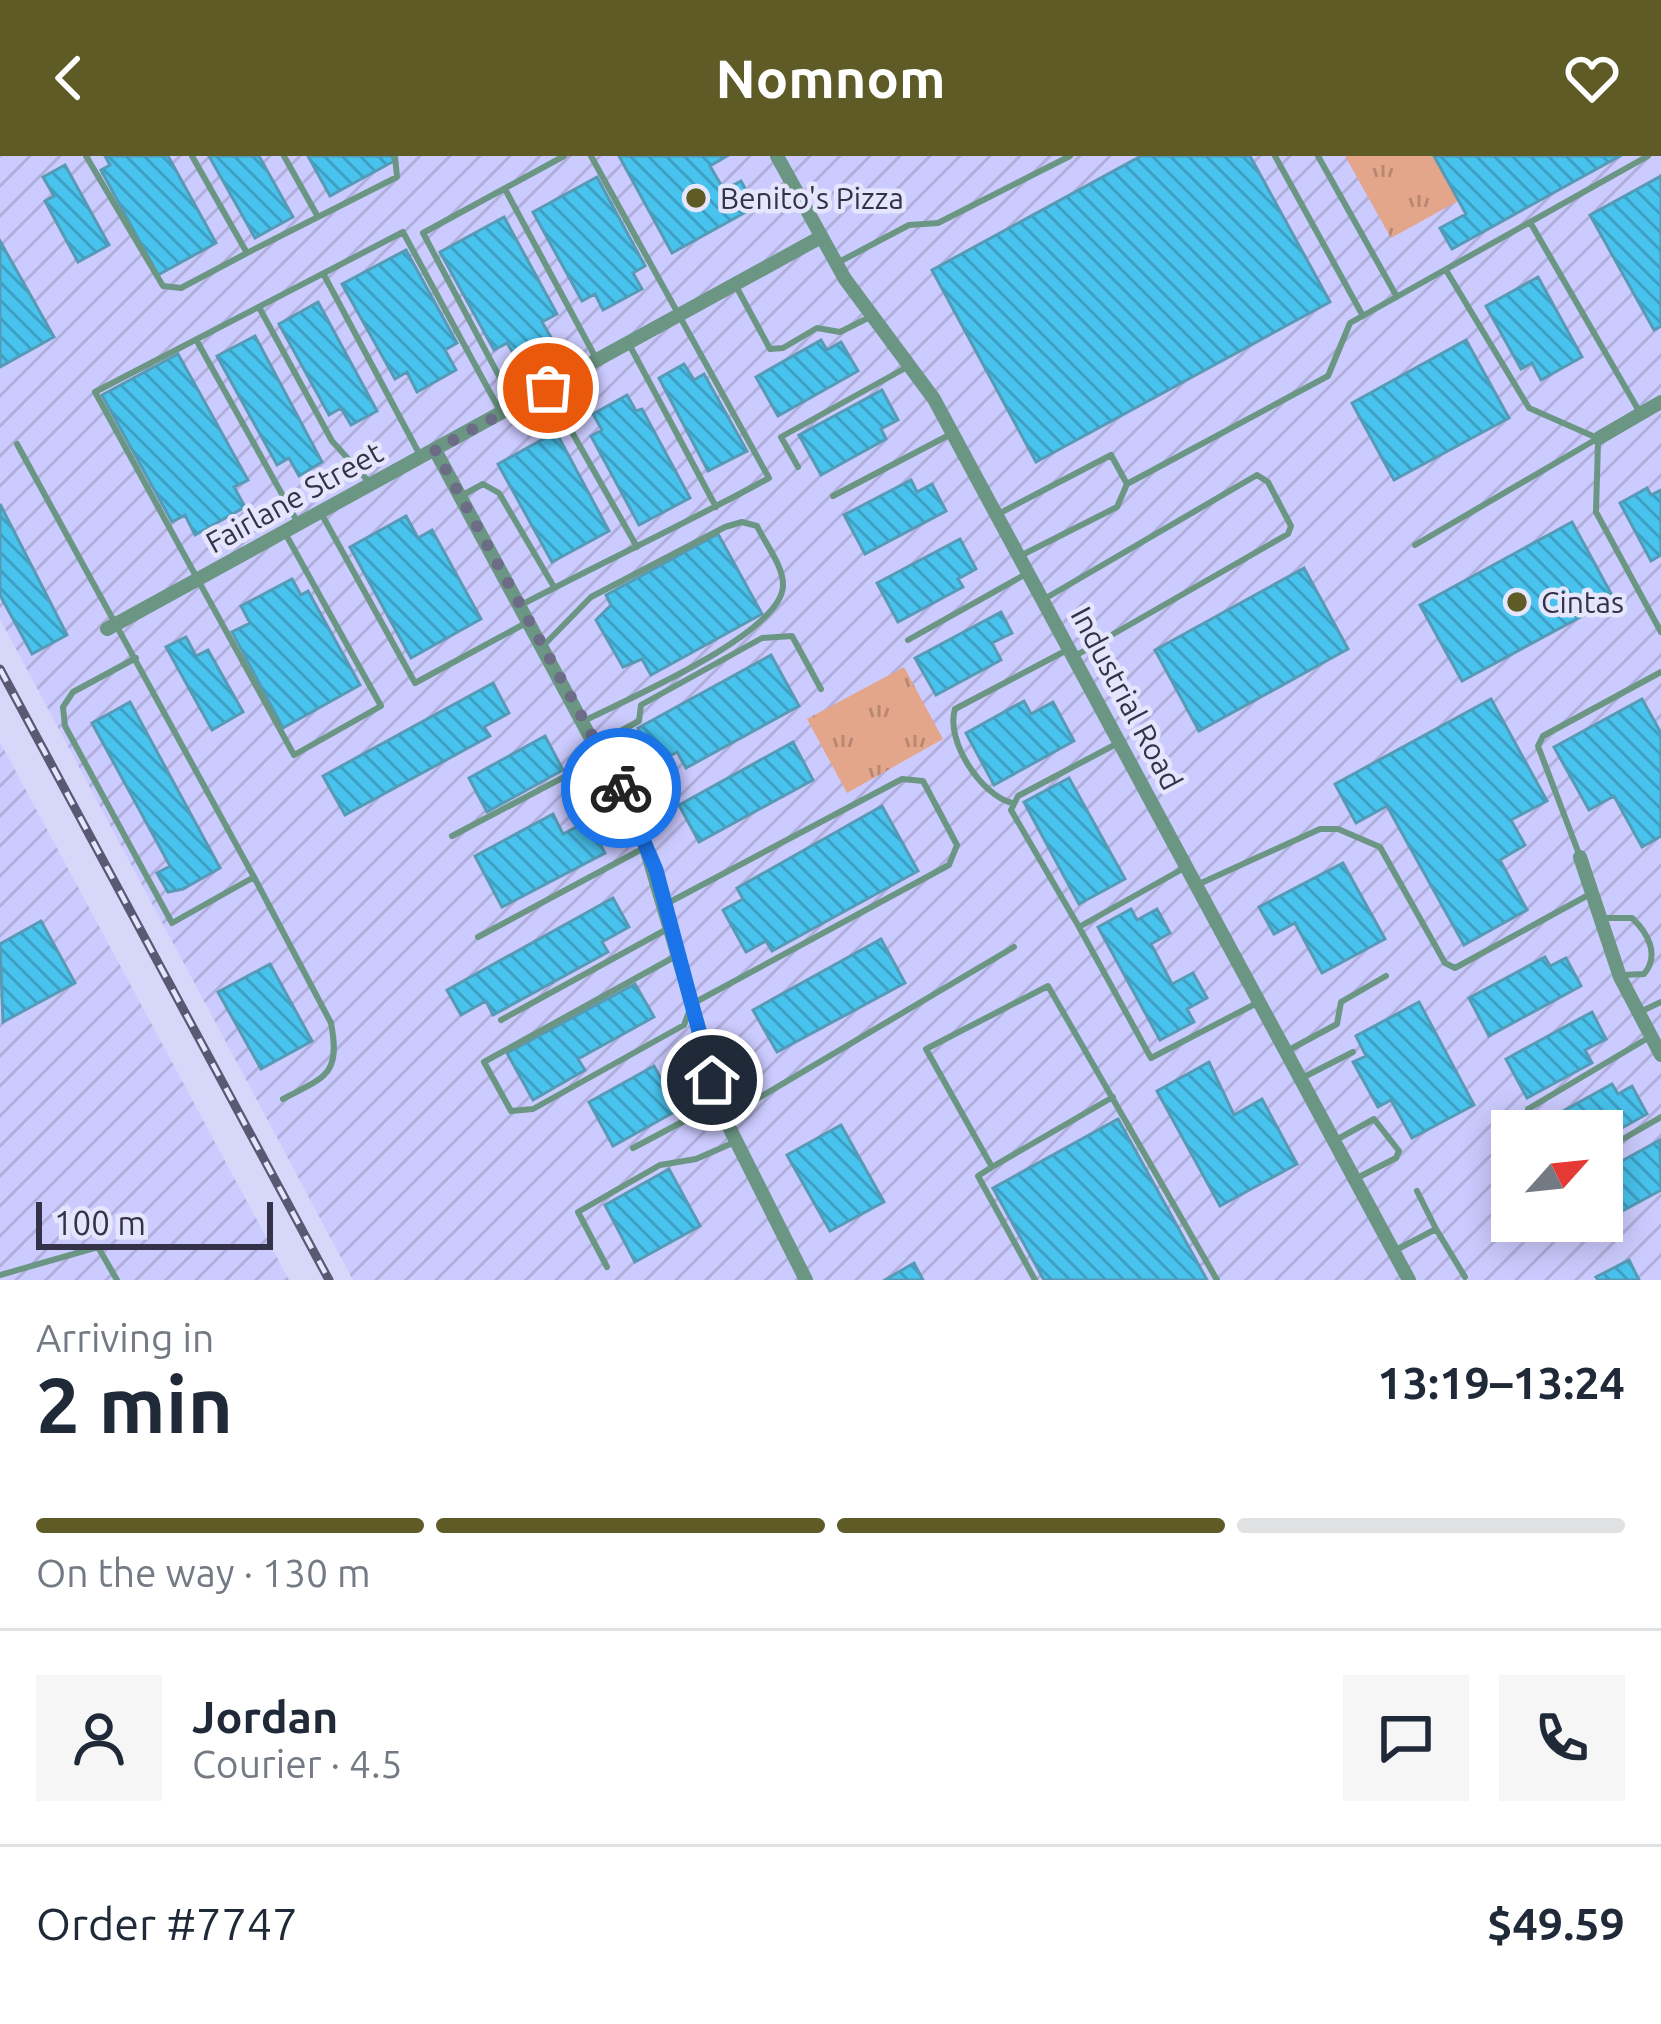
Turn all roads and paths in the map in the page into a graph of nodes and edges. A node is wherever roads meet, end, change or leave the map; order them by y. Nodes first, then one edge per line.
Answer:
1 (86, 156) edge
2 (192, 156) edge
3 (284, 156) edge
4 (394, 156) edge
5 (565, 156) edge
6 (591, 156) edge
7 (776, 156) edge
8 (1070, 156) edge
9 (1275, 156) edge
10 (1318, 156) edge
11 (1648, 156) edge
12 (505, 189) junction
13 (318, 217) junction
14 (1530, 222) junction
15 (821, 238) junction
16 (247, 253) junction
17 (836, 263) junction
18 (1446, 269) junction
19 (324, 275) junction
20 (735, 285) junction
21 (1396, 297) junction
22 (260, 309) junction
23 (874, 315) junction
24 (679, 316) junction
25 (1364, 316) junction
26 (198, 343) junction
27 (628, 344) junction
28 (598, 361) junction
29 (912, 365) junction
30 (548, 388) junction
31 (1661, 402) edge
32 (508, 410) junction
33 (1641, 414) junction
34 (952, 433) junction
35 (1599, 438) junction
36 (17, 444) dead end
37 (428, 454) junction
38 (797, 467) dead end
39 (1127, 484) junction
40 (372, 485) junction
41 (832, 496) dead end
42 (460, 497) junction
43 (716, 507) junction
44 (321, 513) junction
45 (998, 514) junction
46 (292, 529) junction
47 (1415, 545) dead end
48 (637, 547) junction
49 (1020, 556) junction
50 (1029, 573) junction
51 (198, 580) junction
52 (554, 587) junction
53 (1043, 599) junction
54 (520, 605) junction
55 (529, 621) junction
56 (112, 626) junction
57 (1661, 632) edge
58 (908, 640) dead end
59 (543, 646) junction
60 (1073, 652) junction
61 (136, 658) junction
62 (1661, 672) edge
63 (820, 689) dead end
64 (584, 722) junction
65 (1121, 741) junction
66 (600, 750) junction
67 (1012, 803) junction
68 (452, 836) dead end
69 (647, 846) junction
70 (1580, 857) joint
71 (1186, 867) junction
72 (254, 877) junction
73 (1196, 886) junction
74 (1592, 892) junction
75 (666, 904) junction
76 (1600, 918) junction
77 (672, 926) junction
78 (1079, 927) junction
79 (478, 937) dead end
80 (1014, 947) dead end
81 (679, 955) junction
82 (1619, 975) junction
83 (1386, 976) dead end
84 (1661, 1002) edge
85 (1257, 1003) junction
86 (692, 1004) junction
87 (1639, 1013) junction
88 (501, 1020) dead end
89 (1651, 1036) junction
90 (1284, 1052) junction
91 (1353, 1052) dead end
92 (1661, 1054) edge
93 (1298, 1079) junction
94 (1113, 1097) junction
95 (283, 1099) dead end
96 (722, 1110) junction
97 (1528, 1110) edge
98 (1661, 1117) edge
99 (1623, 1138) edge
100 (735, 1142) junction
101 (1333, 1142) junction
102 (634, 1148) dead end
103 (992, 1167) junction
104 (1354, 1180) junction
105 (1417, 1191) dead end
106 (1436, 1228) junction
107 (1393, 1252) junction
108 (608, 1267) dead end
109 (0, 1275) edge
110 (1465, 1277) edge
111 (116, 1280) edge
112 (806, 1280) edge
113 (1035, 1280) edge
114 (1217, 1280) edge
115 (1409, 1280) edge

1 - 16 lane
2 - 16 lane
3 - 13 lane
4 - 13 lane
5 - 12 lane
6 - 24 lane
7 - 15 street, Industrial Road
8 - 17 lane
9 - 25 lane
10 - 21 lane
11 - 14 lane
12 - 28 lane
12 - 32 lane
13 - 16 lane
14 - 18 lane
14 - 33 lane
15 - 17 street, Industrial Road
15 - 20 street, Fairlane Street
17 - 23 street, Industrial Road
18 - 21 lane
18 - 35 lane
19 - 22 lane
19 - 32 lane
19 - 37 lane
20 - 23 lane
20 - 24 street, Fairlane Street
21 - 25 lane
22 - 26 lane
22 - 40 lane
23 - 29 street, Industrial Road
24 - 27 street, Fairlane Street
24 - 43 lane
25 - 39 lane
26 - 46 lane
26 - 51 lane
27 - 28 street, Fairlane Street
27 - 43 lane
28 - 30 street, Fairlane Street
29 - 34 street, Industrial Road
29 - 38 lane
30 - 32 street, Fairlane Street
30 - 48 lane
31 - 33 street
32 - 37 street, Fairlane Street
33 - 35 street
34 - 41 lane
34 - 45 street, Industrial Road
35 - 47 lane
35 - 57 lane
36 - 56 lane
37 - 40 street, Fairlane Street
37 - 42 street
39 - 45 lane
39 - 49 lane
40 - 44 street, Fairlane Street
42 - 52 lane
42 - 54 street
43 - 48 lane
44 - 46 street, Fairlane Street
44 - 55 lane
45 - 49 street, Industrial Road
46 - 51 street, Fairlane Street
46 - 51 lane
48 - 52 lane
49 - 50 street, Industrial Road
50 - 53 street, Industrial Road
50 - 58 lane
51 - 56 street, Fairlane Street
52 - 54 lane
53 - 60 street, Industrial Road
53 - 60 lane
54 - 55 street
55 - 59 street
56 - 61 lane
59 - 64 street
59 - 64 lane
60 - 65 street, Industrial Road
60 - 67 lane
61 - 72 lane
61 - 72 lane
62 - 70 lane
63 - 66 lane
64 - 66 street
65 - 67 lane
65 - 71 street, Industrial Road
66 - 68 lane
66 - 69 street
67 - 78 lane
69 - 75 street
69 - 79 lane
70 - 74 street
71 - 73 street, Industrial Road
71 - 78 lane
72 - 95 lane
73 - 74 lane
73 - 85 street, Industrial Road
74 - 76 street
75 - 77 street
75 - 86 lane
76 - 82 street
76 - 82 lane
77 - 81 street
77 - 88 lane
78 - 85 lane
80 - 96 lane
81 - 86 street
81 - 86 lane
82 - 87 street
83 - 90 lane
84 - 87 lane
85 - 90 street, Industrial Road
86 - 96 street
87 - 89 street
89 - 92 street
89 - 97 lane
90 - 93 street, Industrial Road
91 - 93 lane
93 - 101 street, Industrial Road
94 - 103 lane
94 - 103 lane
94 - 114 lane
96 - 100 street
96 - 102 lane
98 - 99 lane
100 - 108 lane
100 - 112 street
101 - 104 street, Industrial Road
101 - 104 lane
103 - 113 lane
104 - 107 street, Industrial Road
105 - 106 lane
106 - 107 lane
106 - 110 lane
107 - 115 street, Industrial Road
109 - 111 lane

